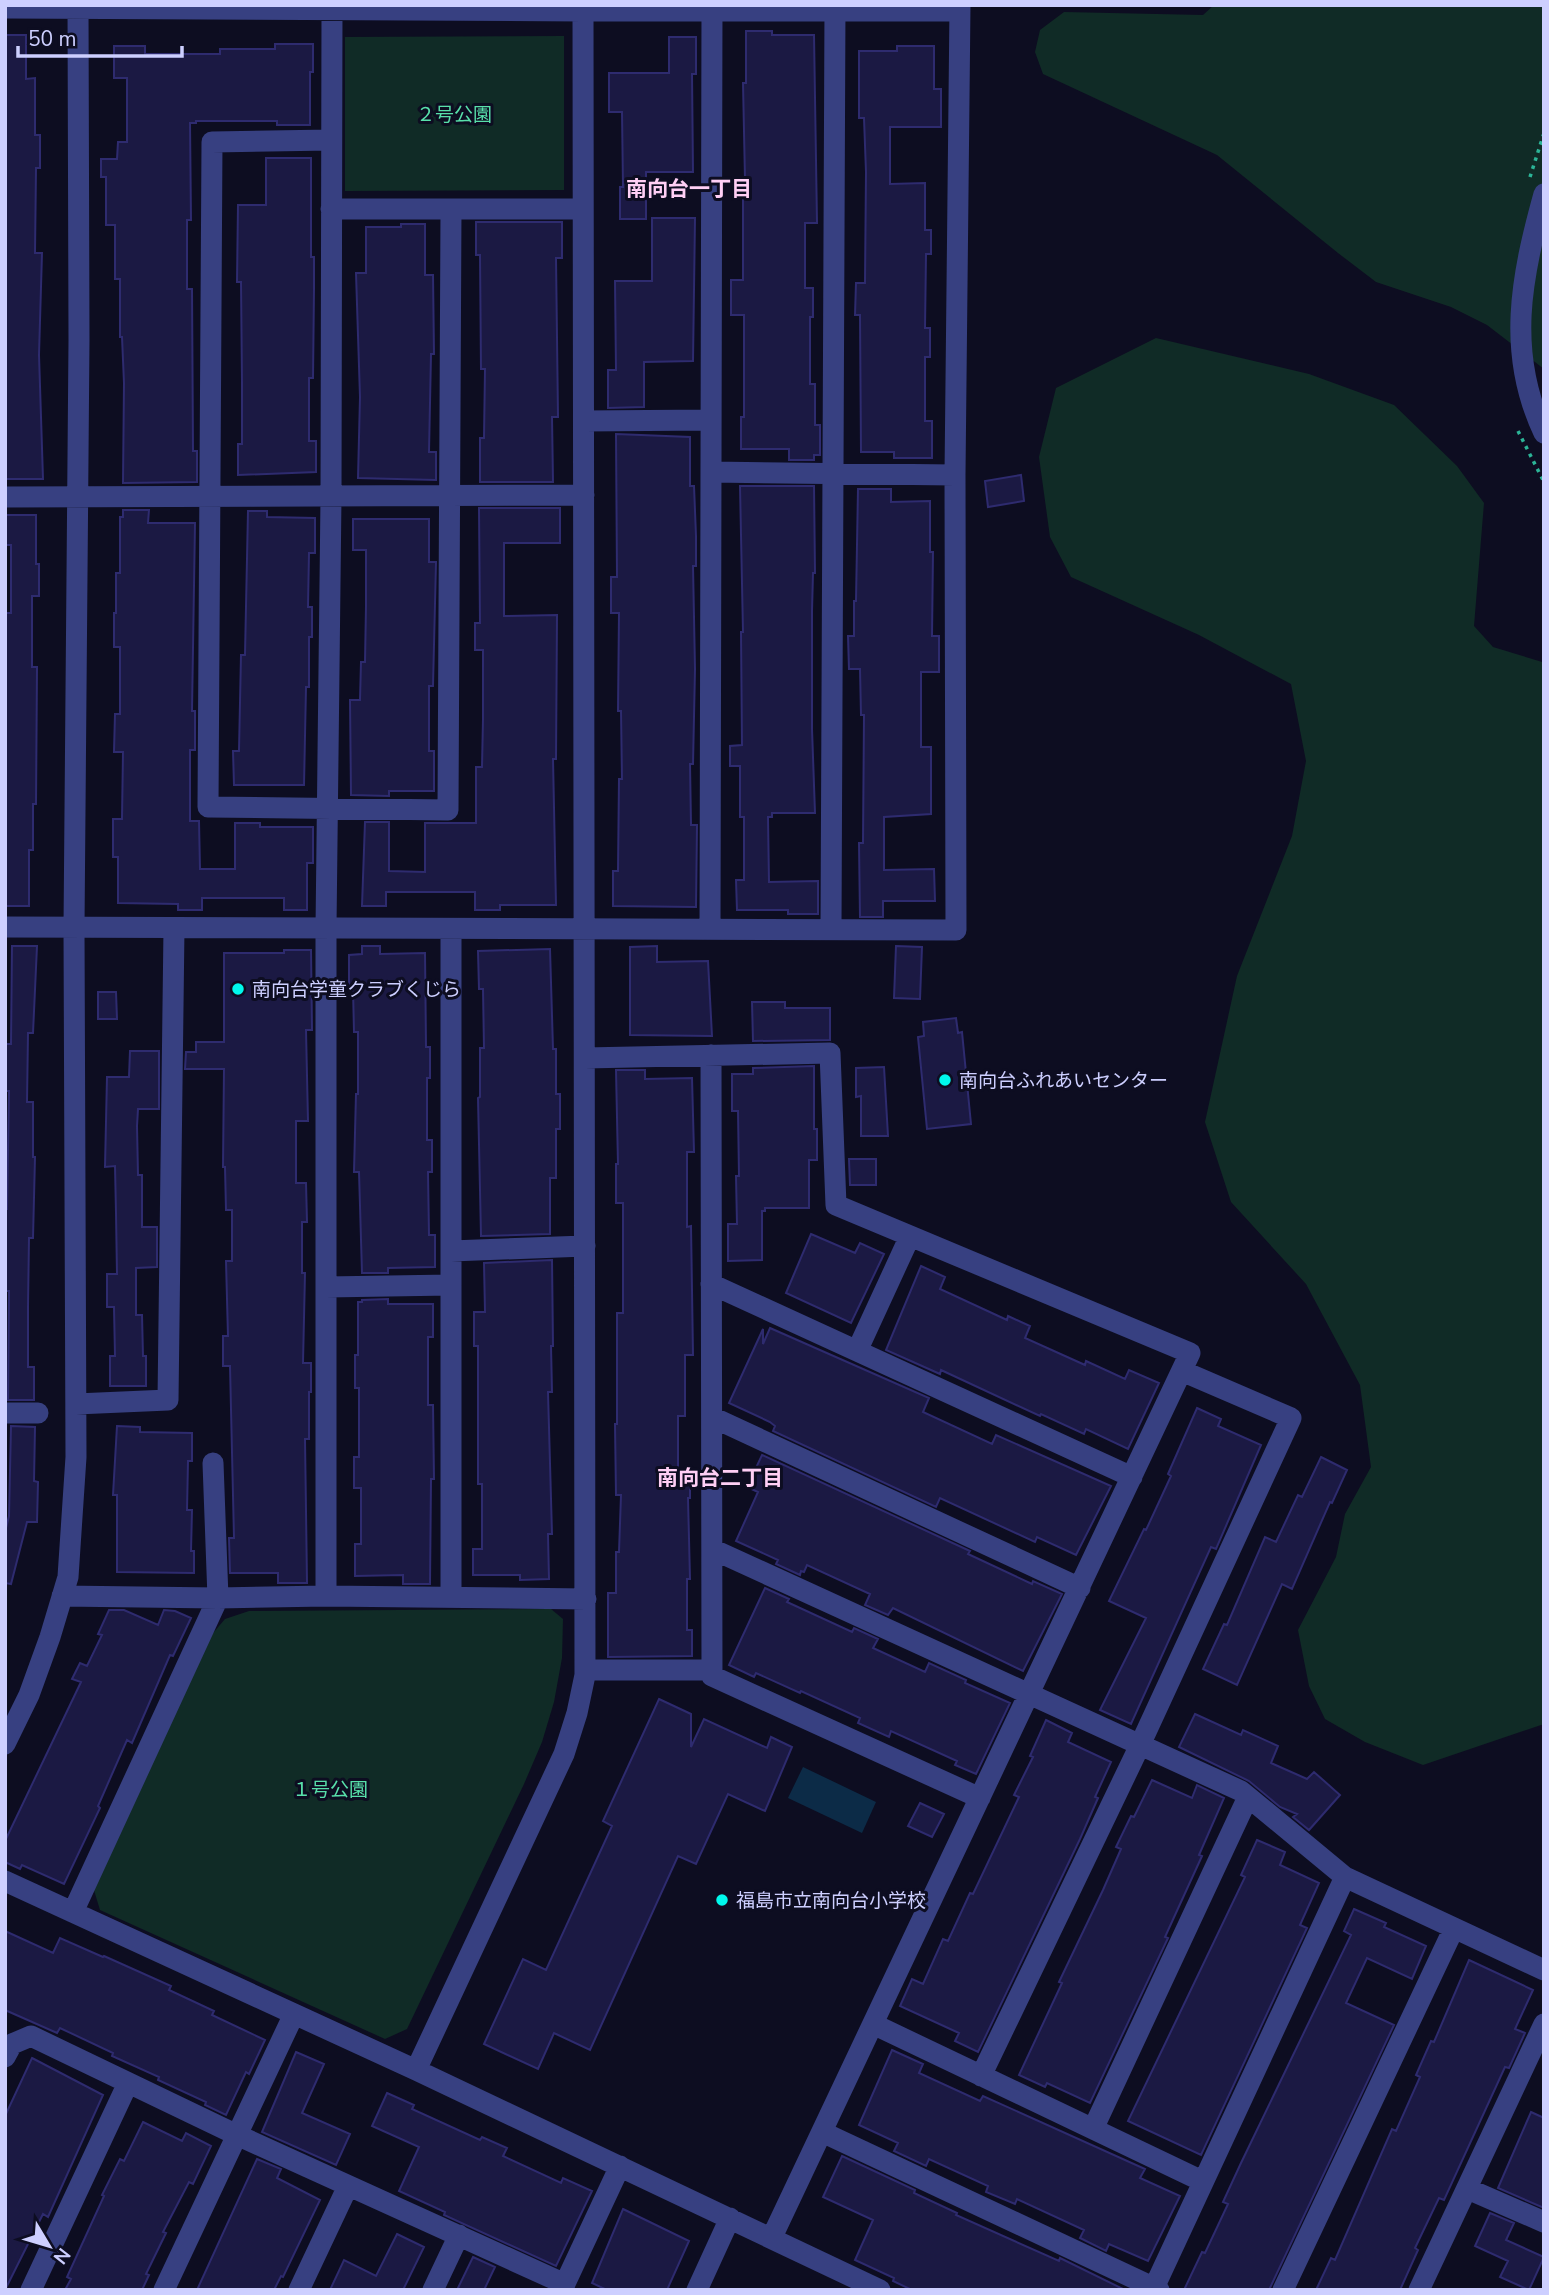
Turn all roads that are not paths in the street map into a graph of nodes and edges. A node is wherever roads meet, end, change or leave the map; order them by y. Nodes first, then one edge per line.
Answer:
1 (78, 7) edge
2 (5, 8) edge
3 (215, 8) edge
4 (583, 8) edge
5 (712, 8) edge
6 (835, 8) edge
7 (960, 8) edge
8 (332, 10) junction
9 (331, 140) junction
10 (1544, 194) edge
11 (331, 209) junction
12 (583, 209) junction
13 (451, 210) junction
14 (711, 420) junction
15 (584, 421) junction
16 (1544, 433) edge
17 (710, 472) junction
18 (832, 474) junction
19 (955, 475) junction
20 (211, 495) junction
21 (584, 495) junction
22 (78, 496) junction
23 (450, 496) junction
24 (5, 497) edge
25 (331, 497) junction
26 (327, 810) junction
27 (5, 927) edge
28 (74, 928) junction
29 (174, 928) junction
30 (326, 928) junction
31 (451, 929) junction
32 (585, 929) junction
33 (710, 929) junction
34 (831, 929) junction
35 (711, 1055) junction
36 (585, 1058) junction
37 (910, 1236) junction
38 (585, 1246) junction
39 (451, 1251) junction
40 (711, 1284) junction
41 (451, 1285) junction
42 (326, 1287) junction
43 (857, 1351) junction
44 (1182, 1371) junction
45 (76, 1404) junction
46 (5, 1413) edge
47 (38, 1413) dead end
48 (712, 1417) junction
49 (213, 1463) dead end
50 (1132, 1477) junction
51 (712, 1549) junction
52 (1080, 1588) junction
53 (326, 1596) junction
54 (62, 1597) junction
55 (451, 1597) junction
56 (218, 1598) junction
57 (586, 1599) junction
58 (585, 1670) junction
59 (712, 1670) junction
60 (1029, 1695) junction
61 (5, 1744) edge
62 (1140, 1745) junction
63 (1248, 1797) junction
64 (980, 1798) junction
65 (1345, 1877) junction
66 (5, 1881) edge
67 (73, 1912) junction
68 (1454, 1928) junction
69 (1544, 1970) edge
70 (294, 2014) junction
71 (873, 2024) junction
72 (1544, 2024) edge
73 (5, 2057) edge
74 (416, 2070) junction
75 (981, 2076) junction
76 (128, 2083) junction
77 (1093, 2129) junction
78 (822, 2132) junction
79 (237, 2135) junction
80 (620, 2166) junction
81 (1202, 2181) junction
82 (348, 2186) junction
83 (1468, 2189) junction
84 (730, 2218) junction
85 (1544, 2222) edge
86 (459, 2235) junction
87 (772, 2237) junction
88 (839, 2281) edge
89 (564, 2287) edge
90 (1155, 2289) edge
91 (31, 2290) edge
92 (164, 2290) edge
93 (299, 2290) edge
94 (432, 2290) edge
95 (697, 2290) edge
96 (880, 2290) edge
97 (1283, 2290) edge
98 (1419, 2290) edge

1 - 2 street
1 - 3 street
1 - 22 street
3 - 8 street
4 - 5 street
4 - 8 street
4 - 12 street
5 - 6 street
5 - 14 street
6 - 7 street
6 - 18 street
7 - 19 street
8 - 9 street
9 - 11 street
9 - 20 street
10 - 16 street
11 - 13 street
11 - 25 street
12 - 13 street
12 - 15 street
13 - 23 street
14 - 15 street
14 - 17 street
15 - 21 street
17 - 18 street
17 - 33 street
18 - 19 street
18 - 34 street
19 - 34 street
20 - 22 street
20 - 25 street
20 - 26 street
21 - 23 street
21 - 32 street
22 - 24 street
22 - 28 street
23 - 25 street
23 - 26 street
25 - 26 street
26 - 30 street
27 - 28 street
28 - 29 street
28 - 45 street
29 - 30 street
29 - 45 street
30 - 31 street
30 - 42 street
31 - 32 street
31 - 39 street
32 - 33 street
32 - 36 street
33 - 34 street
35 - 36 street
35 - 37 street
35 - 40 street
36 - 38 street
37 - 43 street
37 - 44 street
38 - 39 street
38 - 57 street
39 - 41 street
40 - 43 street
40 - 48 street
41 - 42 street
41 - 55 street
42 - 53 street
43 - 50 street
44 - 50 street
44 - 62 street
45 - 54 street
46 - 47 street
48 - 51 street
48 - 52 street
49 - 56 street
50 - 52 street
51 - 59 street
51 - 60 street
52 - 60 street
53 - 55 street
53 - 56 street
54 - 56 street
54 - 61 street
55 - 57 street
56 - 67 street
57 - 58 street
58 - 59 street
58 - 74 street
59 - 64 street
60 - 62 street
60 - 64 street
62 - 63 street
62 - 75 street
63 - 65 street
63 - 77 street
64 - 71 street
65 - 68 street
65 - 81 street
66 - 67 street
67 - 70 street
68 - 69 street
68 - 97 street
70 - 74 street
70 - 79 street
71 - 75 street
71 - 78 street
72 - 83 street
73 - 76 street
74 - 80 street
75 - 77 street
76 - 79 street
76 - 91 street
77 - 81 street
78 - 87 street
78 - 90 street
79 - 82 street
79 - 92 street
80 - 84 street
80 - 89 street
81 - 90 street
82 - 86 street
82 - 93 street
83 - 85 street
83 - 98 street
84 - 87 street
84 - 95 street
86 - 89 street
86 - 94 street
87 - 88 street
88 - 96 street

